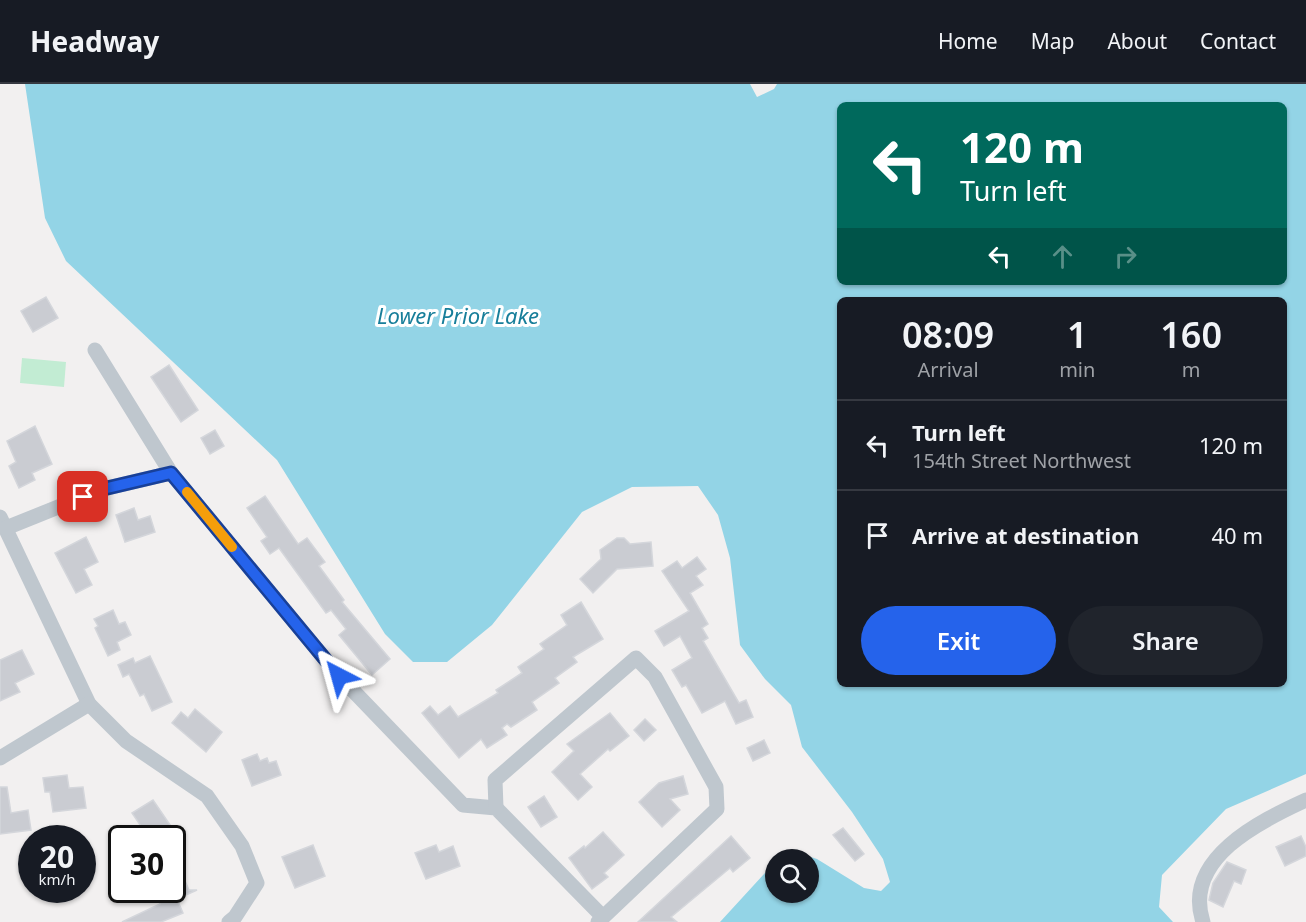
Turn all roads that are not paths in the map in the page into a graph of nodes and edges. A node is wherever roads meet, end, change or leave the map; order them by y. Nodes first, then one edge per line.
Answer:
1 (95, 350) dead end
2 (171, 473) junction
3 (3, 522) edge
4 (89, 704) junction
5 (0, 758) edge
6 (1306, 800) edge
7 (496, 808) junction
8 (601, 920) edge
9 (229, 922) edge
10 (1203, 922) edge

1 - 2 street
2 - 3 street
2 - 7 street
3 - 4 street
4 - 5 street
4 - 9 street
6 - 10 street
7 - 8 street
7 - 8 street

